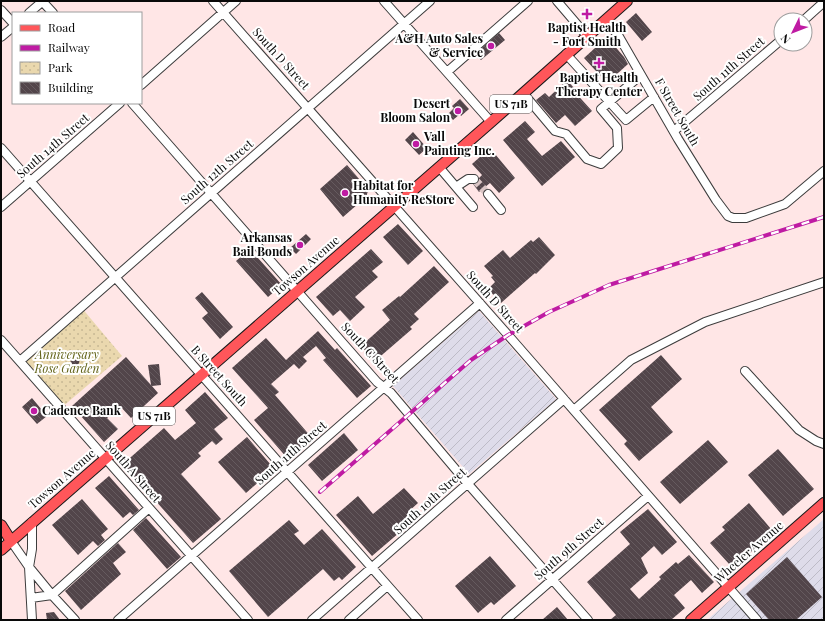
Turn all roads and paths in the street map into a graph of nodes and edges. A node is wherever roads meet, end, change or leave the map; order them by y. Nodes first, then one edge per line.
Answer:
1 (42, 1) edge
2 (213, 1) edge
3 (236, 1) edge
4 (384, 1) edge
5 (430, 1) edge
6 (528, 1) edge
7 (556, 1) edge
8 (627, 1) edge
9 (824, 2) edge
10 (1, 10) edge
11 (30, 12) edge
12 (52, 12) edge
13 (223, 12) junction
14 (813, 12) edge
15 (605, 20) junction
16 (12, 22) edge
17 (404, 24) junction
18 (12, 28) edge
19 (3, 33) edge
20 (587, 36) junction
21 (773, 47) edge
22 (566, 54) junction
23 (447, 72) junction
24 (641, 75) junction
25 (142, 84) edge
26 (523, 93) junction
27 (654, 97) junction
28 (609, 102) junction
29 (119, 104) edge
30 (133, 104) edge
31 (308, 108) junction
32 (491, 122) junction
33 (674, 131) junction
34 (1, 148) edge
35 (439, 167) junction
36 (824, 171) edge
37 (474, 179) dead end
38 (30, 181) junction
39 (456, 187) junction
40 (212, 193) junction
41 (488, 194) tunnel mouth
42 (394, 206) junction
43 (1, 207) edge
44 (473, 207) dead end
45 (501, 210) dead end
46 (115, 278) junction
47 (824, 282) edge
48 (298, 290) junction
49 (480, 303) junction
50 (1, 340) edge
51 (20, 362) junction
52 (746, 371) dead end
53 (202, 374) junction
54 (384, 388) junction
55 (564, 399) junction
56 (574, 410) junction
57 (824, 444) edge
58 (106, 458) junction
59 (287, 472) junction
60 (468, 484) junction
61 (648, 496) junction
62 (824, 503) edge
63 (149, 508) junction
64 (32, 522) junction
65 (1, 525) edge
66 (11, 541) junction
67 (1, 550) edge
68 (192, 556) junction
69 (29, 567) junction
70 (372, 568) junction
71 (552, 579) junction
72 (388, 586) junction
73 (729, 588) junction
74 (52, 594) junction
75 (31, 598) junction
76 (32, 620) edge
77 (75, 620) edge
78 (118, 620) edge
79 (248, 620) edge
80 (312, 620) edge
81 (349, 620) edge
82 (418, 620) edge
83 (506, 620) edge
84 (588, 620) edge
85 (691, 620) edge
86 (757, 620) edge

1 - 11 street
1 - 12 street
2 - 13 street, South D Street
3 - 13 street
4 - 17 street
5 - 17 street, South 12th Street
6 - 23 street
7 - 20 street
8 - 15 main road, Towson Avenue / US 71B
9 - 14 street
10 - 16 street
13 - 25 street
13 - 31 street, South D Street
15 - 20 main road, Towson Avenue / US 71B
15 - 24 street, F Street South
17 - 23 street
17 - 31 street, South 12th Street
18 - 19 street
20 - 22 main road, Towson Avenue / US 71B
21 - 33 street, South 11th Street
22 - 26 main road, Towson Avenue / US 71B
22 - 28 street
23 - 32 street
24 - 27 street, F Street South
24 - 28 street
26 - 28 street
26 - 32 main road, Towson Avenue / US 71B
27 - 28 street
27 - 33 street, F Street South
29 - 38 street, South 14th Street
30 - 40 street, South C Street
31 - 40 street, South 12th Street
31 - 42 street, South D Street
32 - 35 main road, Towson Avenue / US 71B
33 - 36 street, F Street South
34 - 38 street, B Street South
35 - 39 street
35 - 42 main road, Towson Avenue / US 71B
37 - 39 street
38 - 43 street, South 14th Street
38 - 46 street, B Street South
39 - 44 street
40 - 46 street, South 12th Street
40 - 48 street, South C Street
41 - 45 street
42 - 48 main road, Towson Avenue / US 71B
42 - 49 street, South D Street
46 - 51 street, South 12th Street
46 - 53 street, B Street South
47 - 56 street
48 - 53 main road, Towson Avenue / US 71B
48 - 54 street, South C Street
49 - 54 street, South 11th Street
49 - 55 street, South D Street
50 - 51 street, South A Street
51 - 58 street, South A Street
52 - 57 street
53 - 58 main road, Towson Avenue / US 71B
53 - 59 street, B Street South
54 - 59 street, South 11th Street
54 - 60 street, South C Street
55 - 56 street, South D Street
55 - 60 street, South 10th Street
56 - 61 street, South D Street
58 - 63 street, South A Street
58 - 64 main road, Towson Avenue / US 71B
59 - 68 street, South 11th Street
59 - 70 street, B Street South
60 - 70 street, South 10th Street
60 - 71 street, South C Street
61 - 71 street, South 9th Street
61 - 73 street, South D Street
62 - 73 main road, Wheeler Avenue
63 - 68 street, South A Street
63 - 74 street
64 - 66 main road, Towson Avenue / US 71B
64 - 69 street
65 - 66 main road
66 - 67 main road, Towson Avenue / US 71B
66 - 69 street
68 - 78 street, South 11th Street
68 - 79 street, South A Street
69 - 74 street
69 - 75 street
70 - 72 street, B Street South
70 - 80 street, South 10th Street
71 - 83 street, South 9th Street
71 - 84 street, South C Street
72 - 81 street
72 - 82 street, B Street South
73 - 85 main road, Wheeler Avenue
73 - 86 street, South D Street
74 - 75 street
74 - 77 street
75 - 76 street

